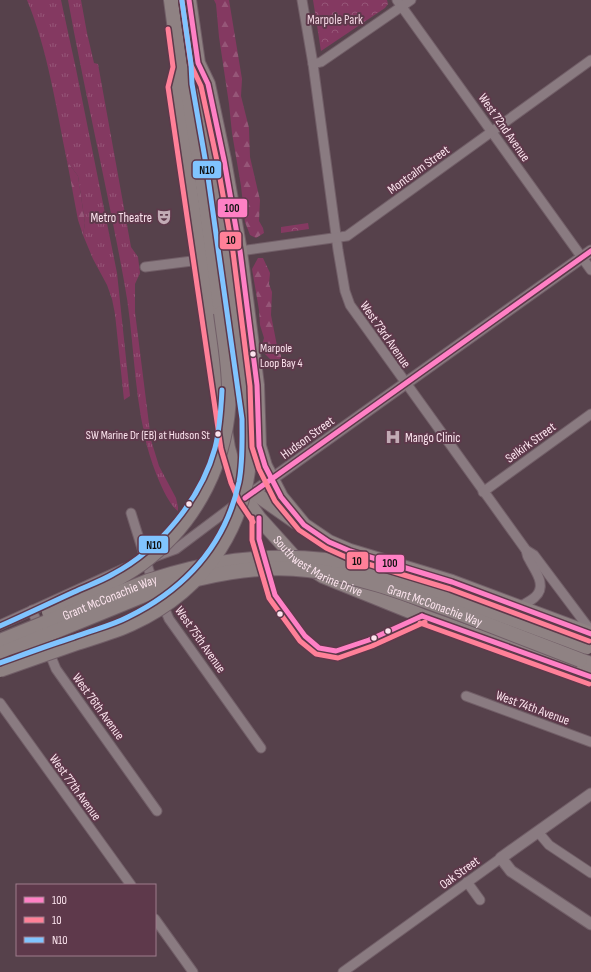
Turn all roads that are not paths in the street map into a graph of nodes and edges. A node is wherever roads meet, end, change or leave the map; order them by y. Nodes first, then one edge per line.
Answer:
1 (172, 0) edge
2 (189, 0) edge
3 (302, 0) edge
4 (411, 0) edge
5 (399, 3) edge
6 (591, 60) edge
7 (198, 63) junction
8 (313, 64) junction
9 (180, 67) junction
10 (492, 132) junction
11 (337, 237) junction
12 (240, 251) junction
13 (586, 254) edge
14 (200, 260) junction
15 (146, 267) dead end
16 (591, 270) edge
17 (227, 312) junction
18 (406, 383) junction
19 (257, 385) junction
20 (219, 391) junction
21 (591, 414) edge
22 (272, 479) junction
23 (483, 492) junction
24 (249, 495) junction
25 (131, 513) dead end
26 (304, 525) junction
27 (526, 550) junction
28 (146, 560) junction
29 (519, 607) junction
30 (32, 610) junction
31 (0, 625) edge
32 (0, 634) edge
33 (590, 635) edge
34 (0, 641) edge
35 (0, 654) edge
36 (586, 662) edge
37 (0, 670) edge
38 (591, 677) edge
39 (466, 696) dead end
40 (0, 703) edge
41 (591, 742) edge
42 (261, 748) dead end
43 (591, 794) edge
44 (157, 811) dead end
45 (538, 832) junction
46 (501, 858) junction
47 (591, 873) edge
48 (467, 882) junction
49 (129, 884) edge
50 (480, 900) dead end
51 (156, 920) edge
52 (591, 924) edge
53 (193, 972) edge
54 (342, 972) edge

1 - 9 main road, Southwest Marine Drive
2 - 7 main road, Southwest Marine Drive
3 - 8 street, West 73rd Avenue
4 - 5 street
5 - 8 street
5 - 10 street, West 72nd Avenue
6 - 10 street, Montcalm Street
7 - 12 main road, Southwest Marine Drive
7 - 17 main road
8 - 11 street, West 73rd Avenue
9 - 14 main road, Southwest Marine Drive
9 - 17 main road
10 - 11 street, Montcalm Street
10 - 13 street, West 72nd Avenue
11 - 12 street, Montcalm Street
11 - 18 street, West 73rd Avenue
12 - 19 main road, Southwest Marine Drive
13 - 16 street, West 72nd Avenue
13 - 18 street, Hudson Street
14 - 15 street
14 - 20 main road, Southwest Marine Drive
17 - 32 main road, bridge
17 - 37 main road, bridge
18 - 22 street, Hudson Street
18 - 23 street, West 73rd Avenue
19 - 20 street
19 - 22 main road, Southwest Marine Drive
20 - 24 main road, Southwest Marine Drive
21 - 23 street, Selkirk Street
22 - 24 street, Hudson Street
22 - 26 main road, Southwest Marine Drive
23 - 27 street, West 73rd Avenue
24 - 26 main road
24 - 28 street, Hudson Street
24 - 38 main road, Southwest Marine Drive
25 - 28 street, West 75th Avenue
26 - 29 main road, Southwest Marine Drive
27 - 29 street, West 73rd Avenue
27 - 33 street, West 73rd Avenue
28 - 30 street, Hudson Street
28 - 42 street, West 75th Avenue
29 - 33 main road, Southwest Marine Drive
30 - 31 street, Hudson Street
30 - 44 street, West 76th Avenue
33 - 34 main road, Grant McConachie Way, bridge
35 - 36 main road, Grant McConachie Way, bridge
39 - 41 street, West 74th Avenue
40 - 49 street, West 77th Avenue
43 - 45 street, Oak Street
45 - 46 street, Oak Street
45 - 47 street
46 - 48 street, Oak Street
46 - 52 street
48 - 50 street
48 - 54 street, Oak Street
51 - 53 street

